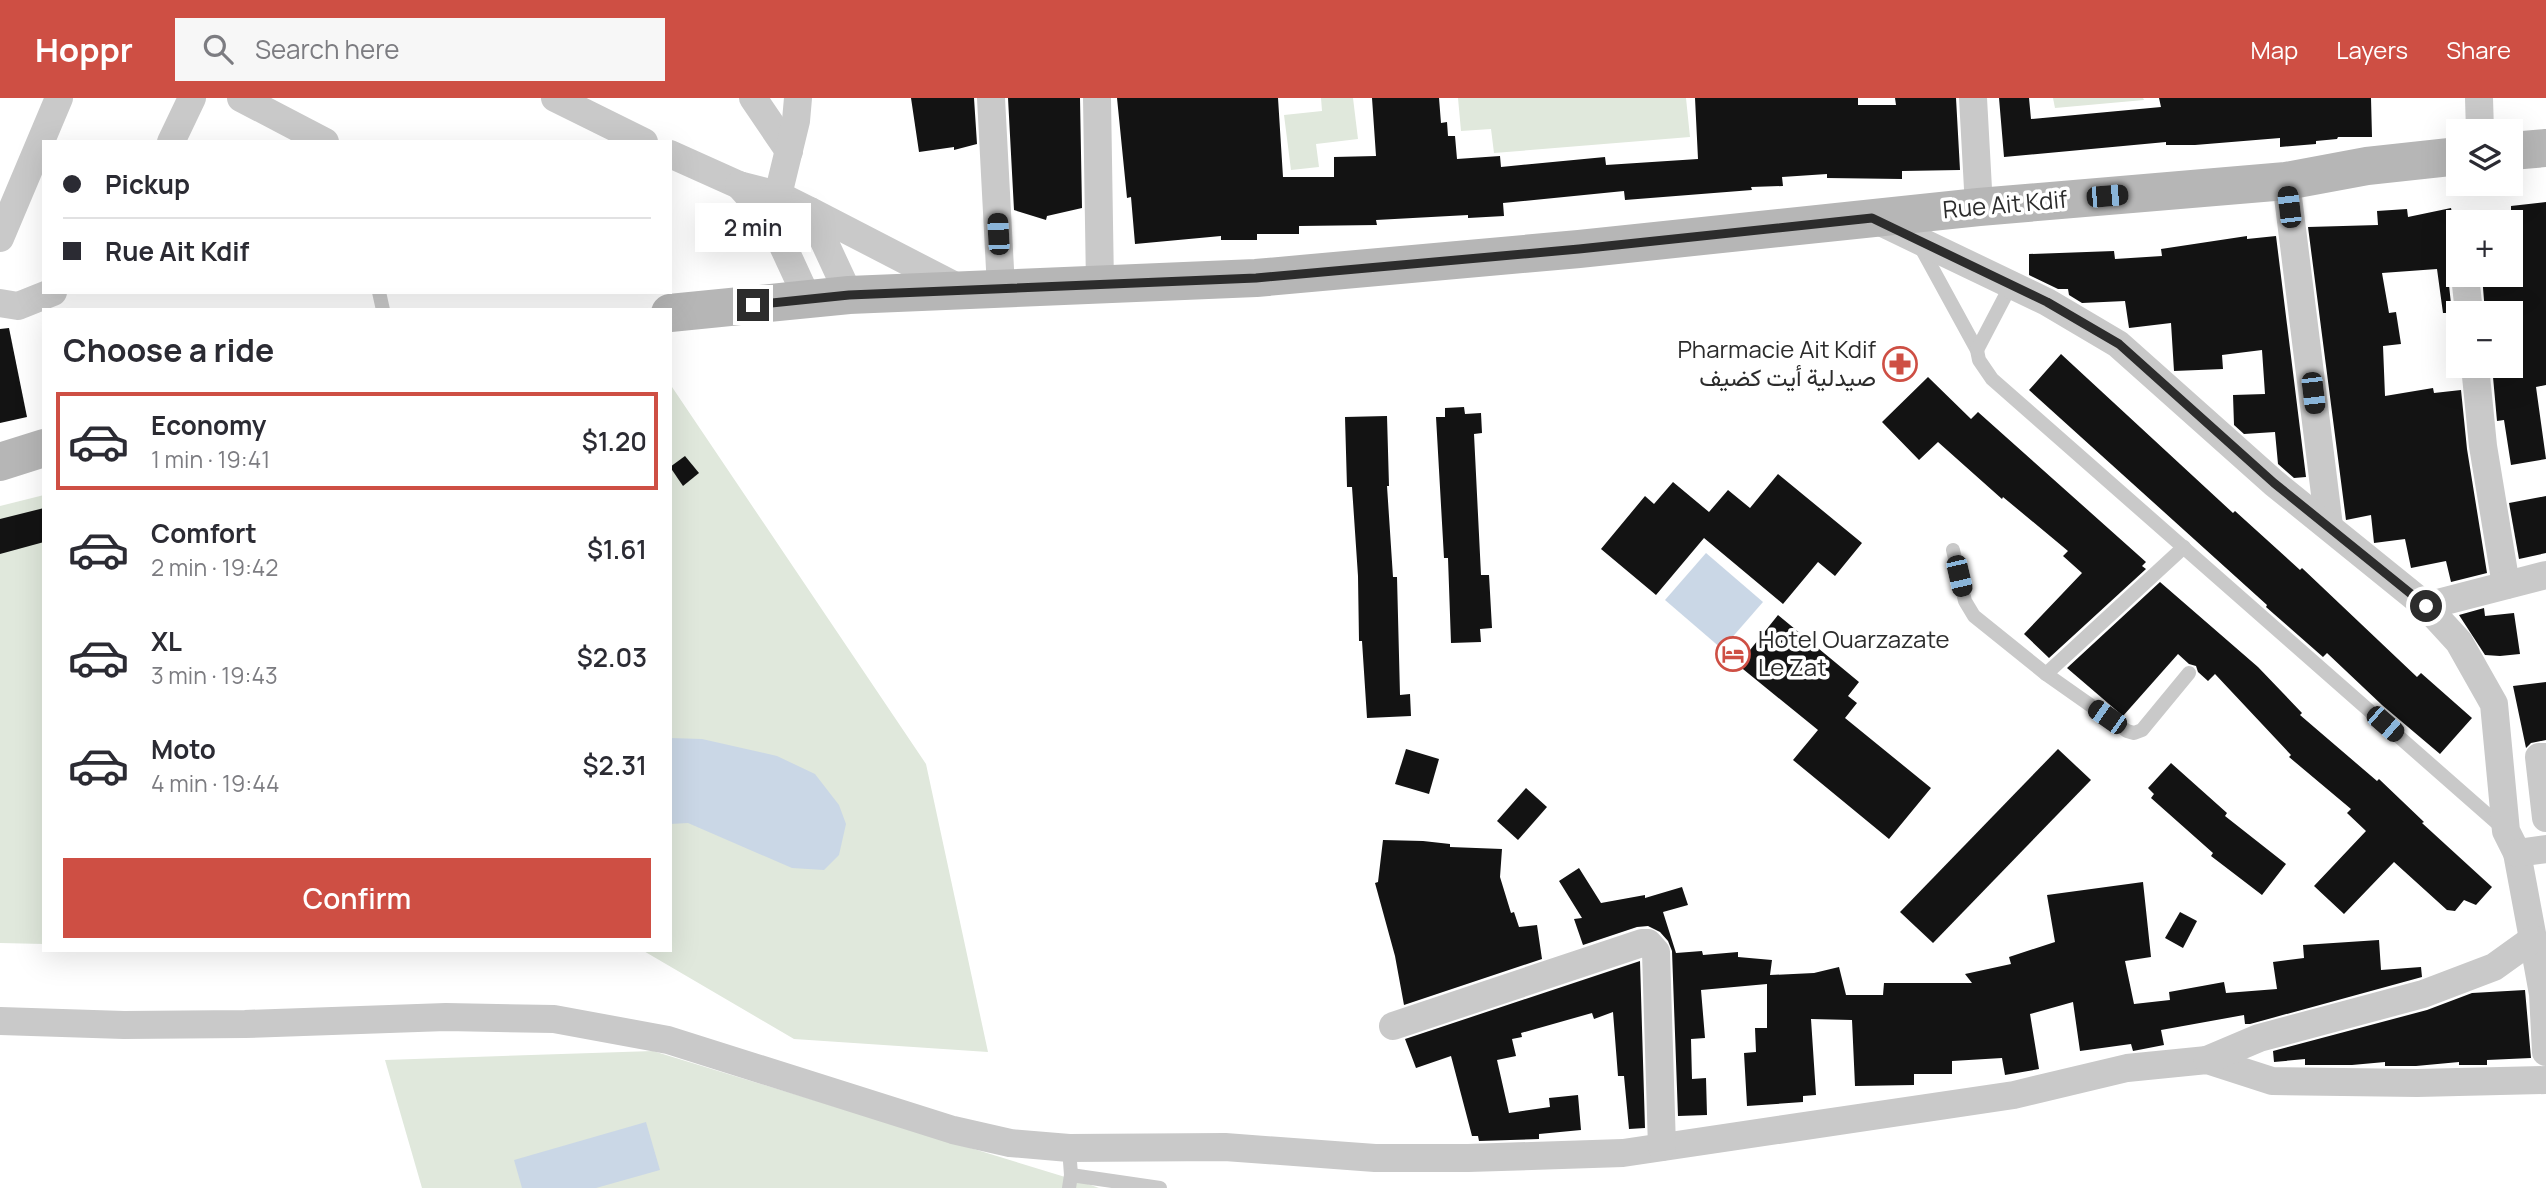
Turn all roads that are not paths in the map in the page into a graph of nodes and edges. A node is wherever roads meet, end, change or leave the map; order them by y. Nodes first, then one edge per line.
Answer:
1 (59, 98) edge
2 (192, 98) edge
3 (241, 98) edge
4 (555, 98) edge
5 (753, 98) edge
6 (798, 98) edge
7 (991, 98) edge
8 (1097, 98) edge
9 (1973, 98) edge
10 (2479, 98) edge
11 (2480, 119) edge
12 (172, 140) edge
13 (321, 140) edge
14 (640, 140) edge
15 (2546, 148) edge
16 (789, 150) junction
17 (2523, 150) edge
18 (2446, 157) edge
19 (676, 160) edge
20 (2286, 181) junction
21 (739, 185) junction
22 (778, 195) junction
23 (1979, 207) junction
24 (810, 211) junction
25 (1872, 218) junction
26 (0, 238) edge
27 (1916, 239) junction
28 (1100, 285) junction
29 (2011, 285) junction
30 (1001, 288) junction
31 (964, 291) junction
32 (48, 294) edge
33 (849, 295) junction
34 (808, 300) junction
35 (0, 303) edge
36 (672, 313) edge
37 (1977, 350) junction
38 (2476, 378) edge
39 (42, 449) edge
40 (0, 462) edge
41 (2329, 526) junction
42 (2184, 547) junction
43 (1953, 550) dead end
44 (2546, 575) edge
45 (2506, 585) junction
46 (2426, 606) junction
47 (2189, 673) dead end
48 (2046, 674) junction
49 (2546, 757) edge
50 (2546, 818) edge
51 (2512, 842) junction
52 (2546, 849) edge
53 (2533, 940) junction
54 (2545, 994) edge
55 (0, 1021) edge
56 (1393, 1026) dead end
57 (2546, 1052) edge
58 (2207, 1060) junction
59 (2546, 1080) edge
60 (1662, 1147) junction
61 (1070, 1170) edge
62 (1160, 1188) edge

1 - 26 street
2 - 12 street
3 - 13 street
4 - 14 street
5 - 16 street
6 - 16 street
7 - 30 street
8 - 28 street
9 - 23 street
10 - 11 street
15 - 17 street
16 - 22 street
18 - 20 street, Rue Ait Kdif
19 - 21 street
20 - 23 street, Rue Ait Kdif
20 - 41 street
21 - 22 street
21 - 34 street
22 - 24 street
23 - 25 street, Rue Ait Kdif
24 - 31 street
24 - 33 street
25 - 27 street
25 - 28 street, Rue Ait Kdif
27 - 29 street
27 - 37 lane
28 - 30 street, Rue Ait Kdif
29 - 37 lane
29 - 41 street
30 - 31 street, Rue Ait Kdif
31 - 33 street, Rue Ait Kdif
32 - 35 street
33 - 34 street, Rue Ait Kdif
34 - 36 street, Rue Ait Kdif
37 - 42 lane
38 - 45 street
39 - 40 street
41 - 46 street
42 - 48 lane
42 - 51 lane
43 - 48 lane
44 - 45 street
45 - 46 street
46 - 51 street
47 - 48 lane
49 - 50 street
51 - 52 street
51 - 53 street
53 - 54 street
53 - 58 street
54 - 57 street
55 - 61 street
56 - 60 street
58 - 59 street
58 - 60 street
60 - 61 street
61 - 62 lane

